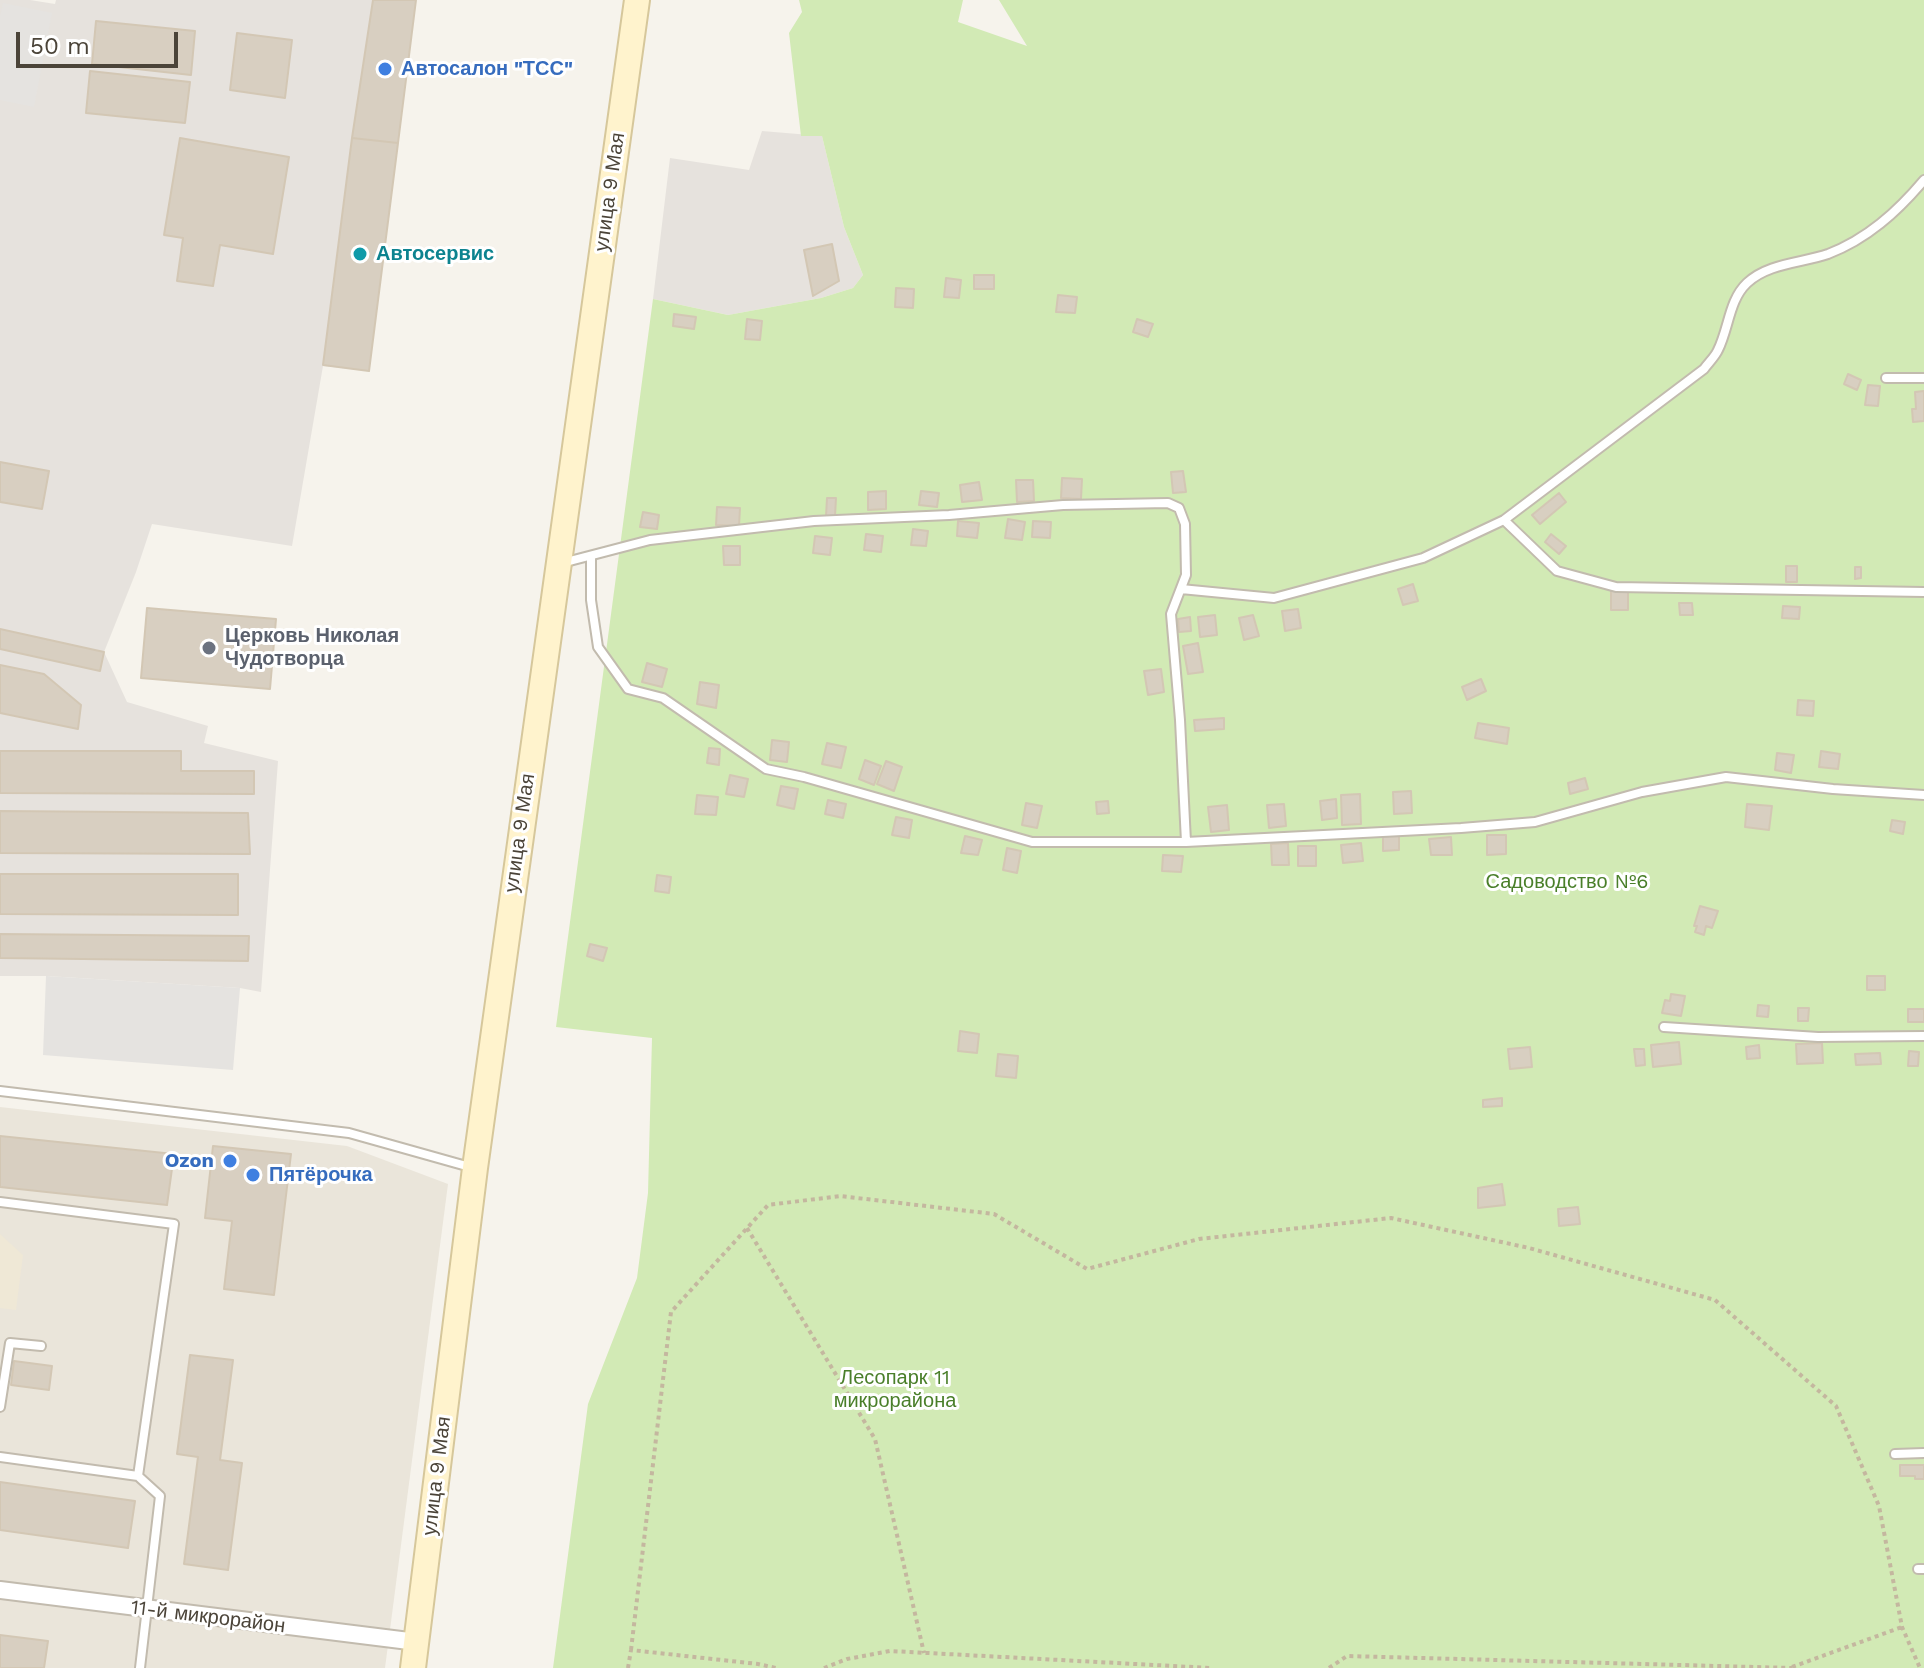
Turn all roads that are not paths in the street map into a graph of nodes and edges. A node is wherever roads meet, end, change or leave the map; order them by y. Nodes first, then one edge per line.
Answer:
1 (637, 0) edge
2 (1924, 180) edge
3 (1886, 378) dead end
4 (1924, 378) edge
5 (1504, 520) junction
6 (591, 557) junction
7 (557, 564) junction
8 (1181, 589) junction
9 (1924, 592) edge
10 (1924, 795) edge
11 (1186, 842) junction
12 (1664, 1027) dead end
13 (1924, 1036) edge
14 (0, 1091) edge
15 (475, 1168) junction
16 (0, 1202) edge
17 (41, 1346) dead end
18 (0, 1407) edge
19 (1924, 1453) edge
20 (1895, 1454) dead end
21 (0, 1457) edge
22 (138, 1476) junction
23 (0, 1590) edge
24 (148, 1610) junction
25 (417, 1642) junction
26 (140, 1668) edge
27 (413, 1668) edge

1 - 7 main road, улица 9 Мая
2 - 5 lane
3 - 4 lane
5 - 8 lane
5 - 9 lane
6 - 7 lane
6 - 8 lane
6 - 11 lane
7 - 15 main road, улица 9 Мая
8 - 11 lane
10 - 11 lane
12 - 13 lane
14 - 15 lane
15 - 25 main road, улица 9 Мая
16 - 22 lane
17 - 18 lane
19 - 20 lane
21 - 22 lane
22 - 24 lane
23 - 24 street, 11-й микрорайон
24 - 25 street, 11-й микрорайон
24 - 26 lane
25 - 27 main road, улица 9 Мая

